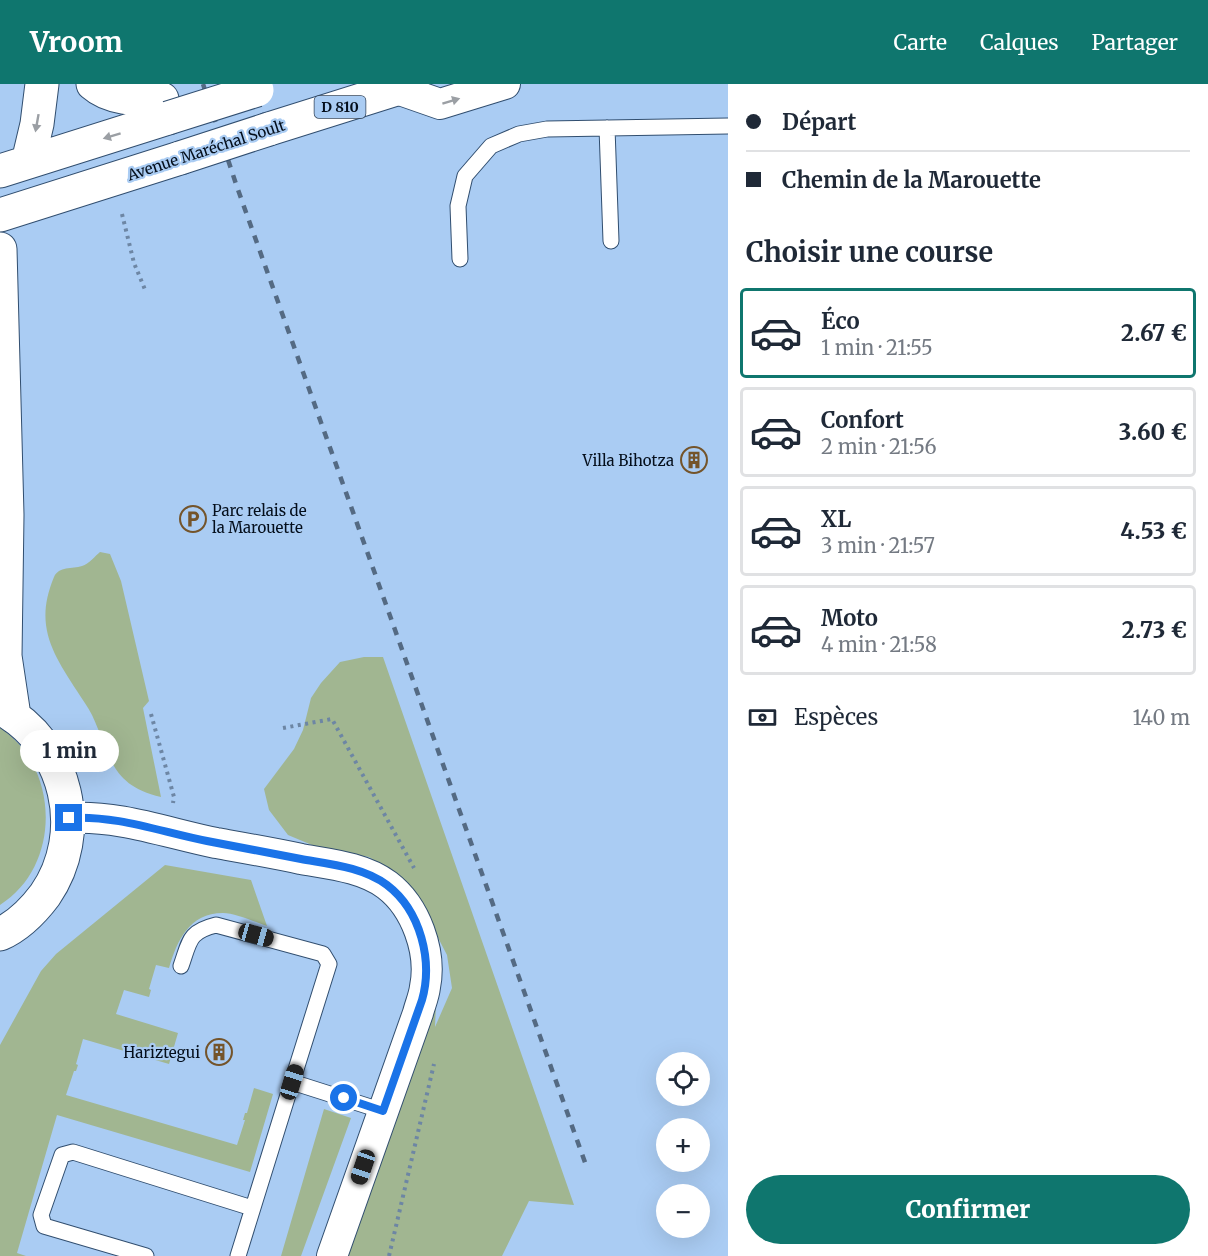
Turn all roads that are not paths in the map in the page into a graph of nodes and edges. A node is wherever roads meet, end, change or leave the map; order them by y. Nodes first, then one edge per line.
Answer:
1 (42, 84) edge
2 (93, 84) edge
3 (505, 84) edge
4 (258, 86) edge
5 (404, 86) edge
6 (165, 109) junction
7 (728, 126) edge
8 (607, 128) junction
9 (14, 167) edge
10 (0, 215) edge
11 (611, 241) dead end
12 (0, 249) edge
13 (460, 258) dead end
14 (7, 712) edge
15 (69, 818) junction
16 (0, 934) edge
17 (181, 966) dead end
18 (292, 1082) junction
19 (383, 1111) junction
20 (252, 1208) junction
21 (146, 1256) edge
22 (238, 1256) edge
23 (332, 1256) edge

1 -> 9 main road
2 - 6 main road
5 -> 3 street
4 - 6 main road
5 - 10 main road, Avenue Maréchal Soult / D 810, bridge
6 -> 9 main road
7 - 8 lane
8 - 11 lane
8 - 13 lane
12 - 14 main road
14 - 15 main road
15 - 16 main road
15 - 19 street
17 - 18 lane
18 - 19 lane
18 - 20 lane
19 - 23 street
20 - 21 lane
20 - 22 lane

